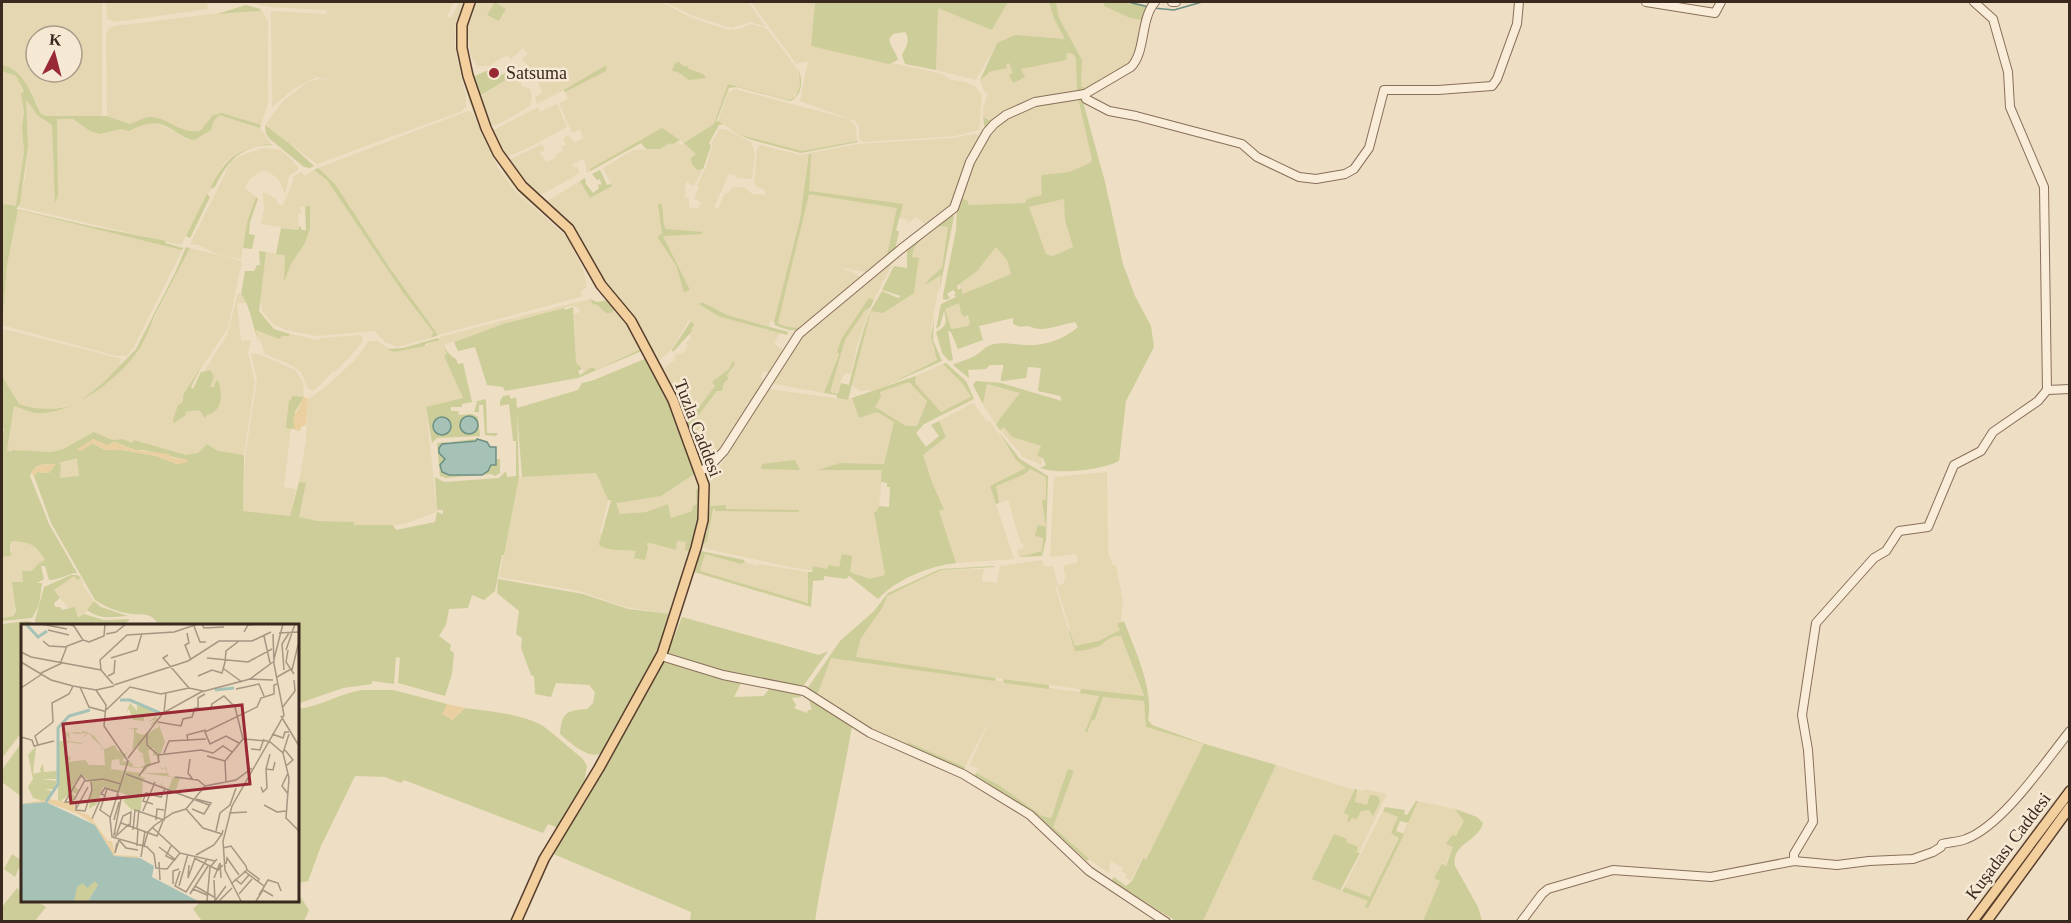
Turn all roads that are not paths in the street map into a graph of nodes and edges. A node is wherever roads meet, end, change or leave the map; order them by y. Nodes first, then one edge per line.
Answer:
1 (470, 2) edge
2 (1155, 2) edge
3 (1519, 2) edge
4 (1647, 2) edge
5 (1721, 2) edge
6 (1974, 2) edge
7 (1085, 94) junction
8 (2070, 389) edge
9 (2047, 390) junction
10 (700, 471) junction
11 (661, 657) junction
12 (2070, 731) edge
13 (2070, 790) edge
14 (2070, 807) edge
15 (1794, 861) junction
16 (516, 921) edge
17 (1166, 921) edge
18 (1521, 921) edge
19 (1972, 921) edge
20 (1986, 921) edge

1 - 10 main road, Tuzla Caddesi
2 - 7 street
3 - 7 street
4 - 5 street
6 - 9 street
7 - 10 street
8 - 9 street
9 - 15 street
10 - 11 main road, Tuzla Caddesi
11 - 16 main road, Tuzla Caddesi
11 - 17 street
12 - 15 street
13 - 19 main road, Kuşadası Caddesi
14 - 20 main road, Kuşadası Caddesi
15 - 18 street

